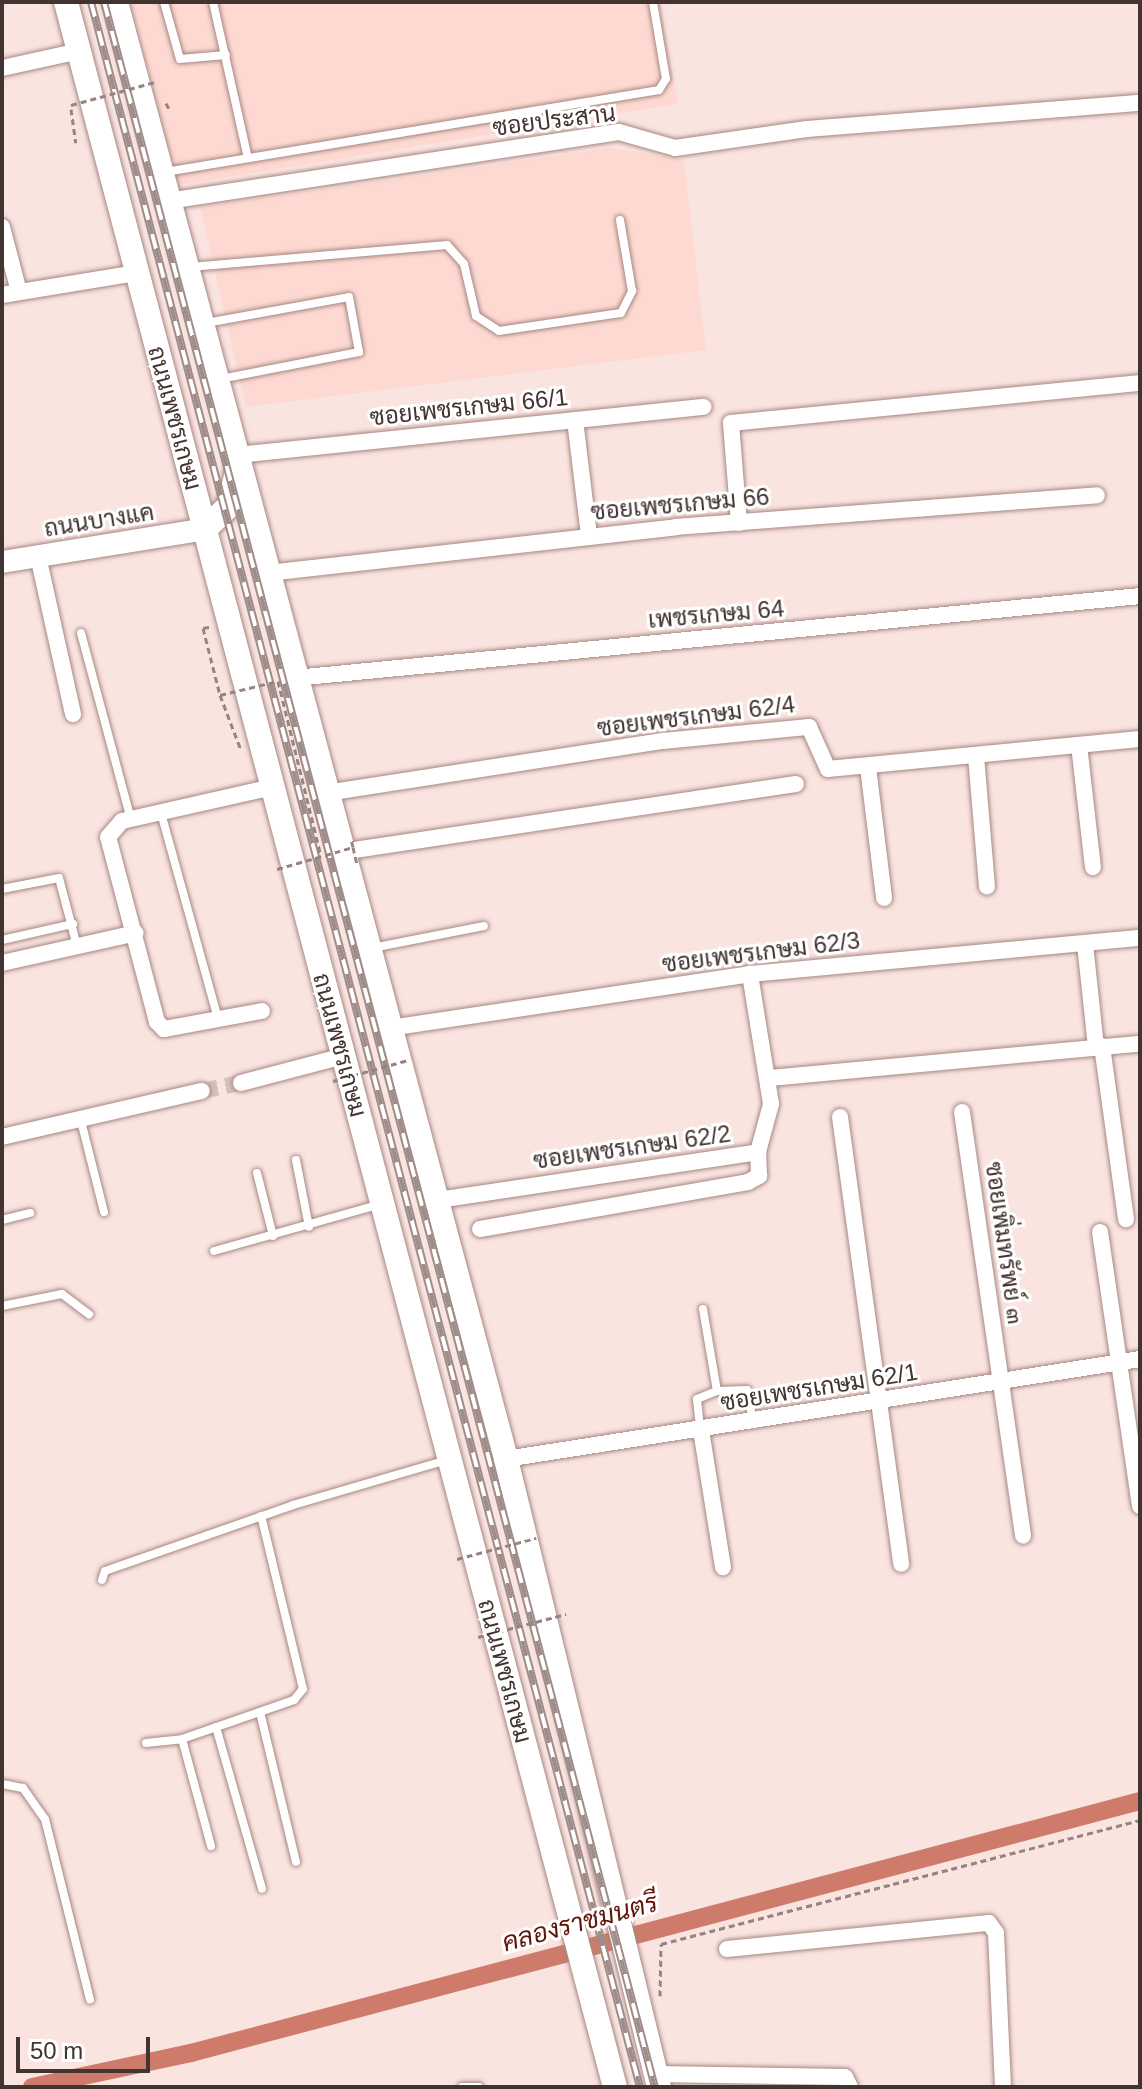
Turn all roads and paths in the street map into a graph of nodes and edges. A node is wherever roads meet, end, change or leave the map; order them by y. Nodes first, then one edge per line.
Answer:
1 (66, 2) edge
2 (116, 2) edge
3 (164, 2) edge
4 (213, 2) edge
5 (653, 2) edge
6 (79, 51) junction
7 (226, 55) junction
8 (2, 68) edge
9 (155, 82) dead end
10 (1137, 103) dead end
11 (76, 143) dead end
12 (248, 158) junction
13 (161, 173) junction
14 (168, 201) junction
15 (620, 220) dead end
16 (2, 227) edge
17 (186, 268) junction
18 (137, 273) junction
19 (19, 292) junction
20 (2, 295) edge
21 (201, 324) junction
22 (217, 380) junction
23 (1140, 383) edge
24 (704, 407) dead end
25 (575, 420) junction
26 (238, 455) junction
27 (1097, 495) dead end
28 (739, 523) junction
29 (205, 529) junction
30 (589, 536) junction
31 (38, 556) junction
32 (2, 562) edge
33 (268, 573) junction
34 (1140, 596) edge
35 (210, 626) dead end
36 (81, 633) dead end
37 (295, 678) junction
38 (220, 695) junction
39 (73, 714) dead end
40 (1140, 739) edge
41 (1079, 745) junction
42 (241, 750) dead end
43 (976, 756) junction
44 (868, 767) junction
45 (796, 784) dead end
46 (273, 787) junction
47 (326, 793) junction
48 (160, 812) junction
49 (131, 819) junction
50 (345, 852) junction
51 (1093, 867) dead end
52 (277, 869) dead end
53 (987, 887) dead end
54 (2, 889) edge
55 (884, 898) dead end
56 (73, 924) junction
57 (484, 926) dead end
58 (136, 933) junction
59 (1140, 938) edge
60 (2, 940) edge
61 (1085, 944) junction
62 (77, 947) junction
63 (368, 949) junction
64 (2, 963) edge
65 (750, 974) junction
66 (262, 1011) dead end
67 (218, 1019) junction
68 (390, 1028) junction
69 (1140, 1044) edge
70 (1099, 1046) junction
71 (344, 1056) junction
72 (408, 1060) dead end
73 (770, 1078) junction
74 (333, 1081) dead end
75 (241, 1083) tunnel mouth
76 (202, 1091) tunnel mouth
77 (962, 1112) dead end
78 (840, 1117) dead end
79 (81, 1121) junction
80 (2, 1137) edge
81 (758, 1152) junction
82 (296, 1160) dead end
83 (706, 1161) junction
84 (644, 1170) junction
85 (257, 1173) dead end
86 (712, 1188) junction
87 (650, 1199) junction
88 (438, 1200) junction
89 (382, 1204) junction
90 (104, 1212) dead end
91 (30, 1213) dead end
92 (1126, 1219) dead end
93 (2, 1220) edge
94 (309, 1227) junction
95 (480, 1229) dead end
96 (1100, 1232) dead end
97 (273, 1236) junction
98 (214, 1251) dead end
99 (2, 1306) edge
100 (703, 1309) dead end
101 (89, 1314) dead end
102 (1140, 1359) edge
103 (1120, 1362) junction
104 (1001, 1382) junction
105 (717, 1391) junction
106 (879, 1402) junction
107 (753, 1423) junction
108 (701, 1430) junction
109 (448, 1459) junction
110 (506, 1459) junction
111 (1140, 1506) edge
112 (261, 1516) junction
113 (1023, 1536) dead end
114 (536, 1538) dead end
115 (457, 1559) dead end
116 (901, 1564) dead end
117 (723, 1567) dead end
118 (102, 1580) dead end
119 (566, 1614) dead end
120 (478, 1637) dead end
121 (260, 1712) junction
122 (216, 1727) junction
123 (182, 1739) junction
124 (146, 1743) dead end
125 (2, 1784) edge
126 (1140, 1820) edge
127 (211, 1846) dead end
128 (296, 1862) dead end
129 (262, 1889) dead end
130 (727, 1949) dead end
131 (90, 1999) dead end
132 (659, 2000) dead end
133 (657, 2080) edge
134 (799, 2082) edge
135 (462, 2087) edge
136 (479, 2087) edge
137 (615, 2087) edge
138 (850, 2087) edge
139 (1003, 2087) edge

1 - 6 main road, ถนนเพชรเกษม
2 - 13 main road, ถนนเพชรเกษม
3 - 7 lane
4 - 7 lane
5 - 12 lane
6 - 8 street
6 - 18 main road, ถนนเพชรเกษม
7 - 12 lane
9 - 11 path, bridge
10 - 14 street, ซอยประสาน
12 - 13 lane
13 - 14 main road, ถนนเพชรเกษม
14 - 17 main road, ถนนเพชรเกษม
15 - 17 lane
16 - 19 street
17 - 21 main road, ถนนเพชรเกษม
18 - 19 street
18 - 29 main road, ถนนเพชรเกษม
19 - 20 street
21 - 22 main road, ถนนเพชรเกษม
21 - 22 lane
22 - 26 main road, ถนนเพชรเกษม
23 - 28 street
24 - 25 street, ซอยเพชรเกษม 66/1
25 - 26 street, ซอยเพชรเกษม 66/1
25 - 30 street
26 - 29 main road
26 - 33 main road, ถนนเพชรเกษม
27 - 28 street, ซอยเพชรเกษม 66
28 - 30 street, ซอยเพชรเกษม 66
29 - 31 main road, ถนนบางแค
29 - 46 main road, ถนนเพชรเกษม
30 - 33 street, ซอยเพชรเกษม 66
31 - 32 main road, ถนนบางแค
31 - 39 street
33 - 37 main road, ถนนเพชรเกษม
34 - 37 street, เพชรเกษม 64
35 - 38 path
36 - 49 lane
37 - 47 main road, ถนนเพชรเกษม
38 - 42 path
38 - 50 path, bridge
40 - 41 street, ซอยเพชรเกษม 62/4
41 - 43 street, ซอยเพชรเกษม 62/4
41 - 51 street
43 - 44 street, ซอยเพชรเกษม 62/4
43 - 53 street
44 - 47 street, ซอยเพชรเกษม 62/4
44 - 55 street
45 - 50 street
46 - 48 street
46 - 71 main road, ถนนเพชรเกษม
47 - 50 main road, ถนนเพชรเกษม
48 - 49 street
48 - 67 lane
49 - 58 street
50 - 52 path, bridge
50 - 63 main road, ถนนเพชรเกษม
54 - 56 lane
56 - 60 lane
56 - 62 lane
57 - 63 lane
58 - 62 street
58 - 67 street
59 - 61 street, ซอยเพชรเกษม 62/3
61 - 65 street, ซอยเพชรเกษม 62/3
61 - 70 street
62 - 64 street
63 - 68 main road, ถนนเพชรเกษม
65 - 68 street, ซอยเพชรเกษม 62/3
65 - 73 street, ซอยเพชรเกษม 62/2
66 - 67 street
68 - 88 main road, ถนนเพชรเกษม
69 - 70 street
70 - 73 street
70 - 92 street
71 - 75 street
71 - 89 main road, ถนนเพชรเกษม
72 - 74 path, bridge
73 - 81 street, ซอยเพชรเกษม 62/2
76 - 79 street
77 - 104 street, ซอยเพิ่มทรัพย์ ๓
78 - 106 street
79 - 80 street
79 - 90 lane
81 - 83 street, ซอยเพชรเกษม 62/2
81 - 86 street
82 - 94 lane
83 - 84 street, ซอยเพชรเกษม 62/2
83 - 86 street
84 - 87 street
84 - 88 street, ซอยเพชรเกษม 62/2
85 - 97 lane
86 - 87 street
87 - 95 street
88 - 110 main road, ถนนเพชรเกษม
89 - 94 lane
89 - 109 main road, ถนนเพชรเกษม
91 - 93 lane
94 - 97 lane
96 - 103 street
97 - 98 lane
99 - 101 lane
100 - 105 lane
102 - 103 street, ซอยเพชรเกษม 62/1
103 - 104 street, ซอยเพชรเกษม 62/1
103 - 111 street
104 - 106 street, ซอยเพชรเกษม 62/1
104 - 113 street, ซอยเพิ่มทรัพย์ ๓
105 - 107 lane
105 - 108 lane
106 - 107 street, ซอยเพชรเกษม 62/1
106 - 116 street
107 - 108 street, ซอยเพชรเกษม 62/1
108 - 110 street, ซอยเพชรเกษม 62/1
108 - 117 street
109 - 112 lane
109 - 137 main road, ถนนเพชรเกษม
110 - 133 main road, ถนนเพชรเกษม
112 - 118 lane
112 - 121 lane
114 - 115 path, bridge
119 - 120 path, bridge
121 - 122 lane
121 - 128 lane
122 - 123 lane
122 - 129 lane
123 - 124 lane
123 - 127 lane
125 - 131 lane
126 - 132 path
130 - 139 street
133 - 134 street
134 - 138 street
135 - 136 lane

